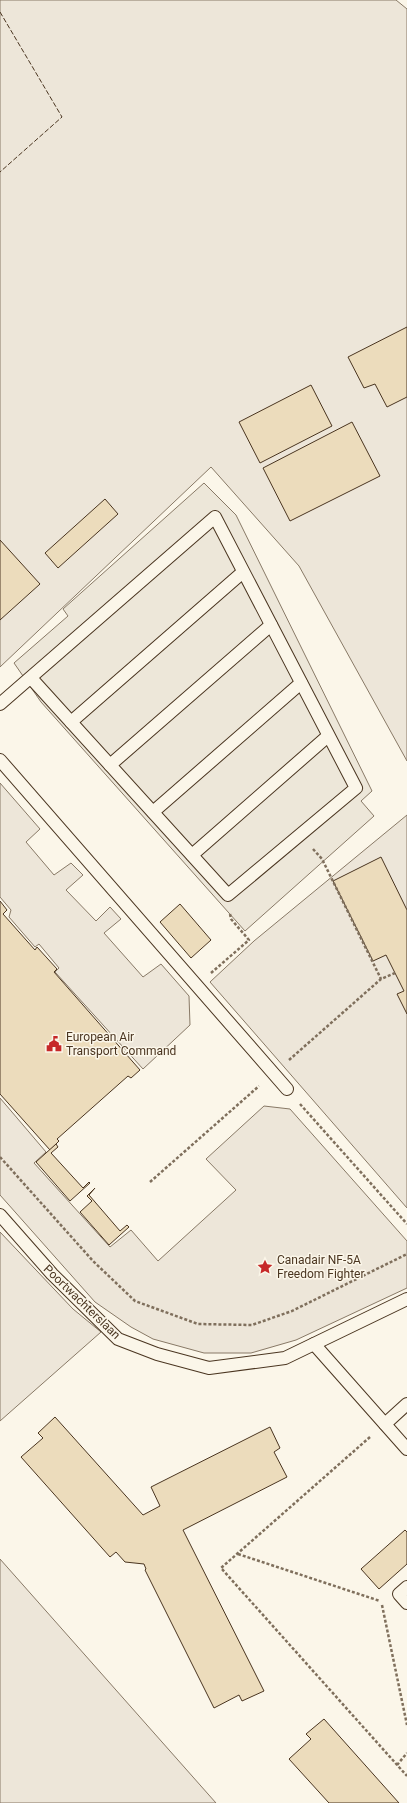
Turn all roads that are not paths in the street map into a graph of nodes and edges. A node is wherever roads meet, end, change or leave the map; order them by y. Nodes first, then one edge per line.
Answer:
1 (243, 572) junction
2 (271, 625) junction
3 (31, 678) junction
4 (301, 683) junction
5 (0, 704) edge
6 (71, 722) junction
7 (328, 736) junction
8 (0, 760) edge
9 (110, 765) junction
10 (153, 812) junction
11 (192, 855) junction
12 (287, 1089) road end
13 (0, 1215) edge
14 (407, 1299) edge
15 (314, 1344) junction
16 (407, 1404) edge
17 (385, 1424) junction
18 (407, 1449) edge

1 - 2 lane
1 - 3 lane
1 - 6 lane
2 - 4 lane
2 - 9 lane
3 - 5 lane
3 - 6 lane
4 - 7 lane
4 - 10 lane
6 - 9 lane
7 - 11 lane
7 - 11 lane
8 - 12 lane
9 - 10 lane
10 - 11 lane
13 - 15 lane, Poortwachterslaan
14 - 15 lane, Poortwachterslaan
15 - 17 lane
16 - 17 lane
17 - 18 lane

